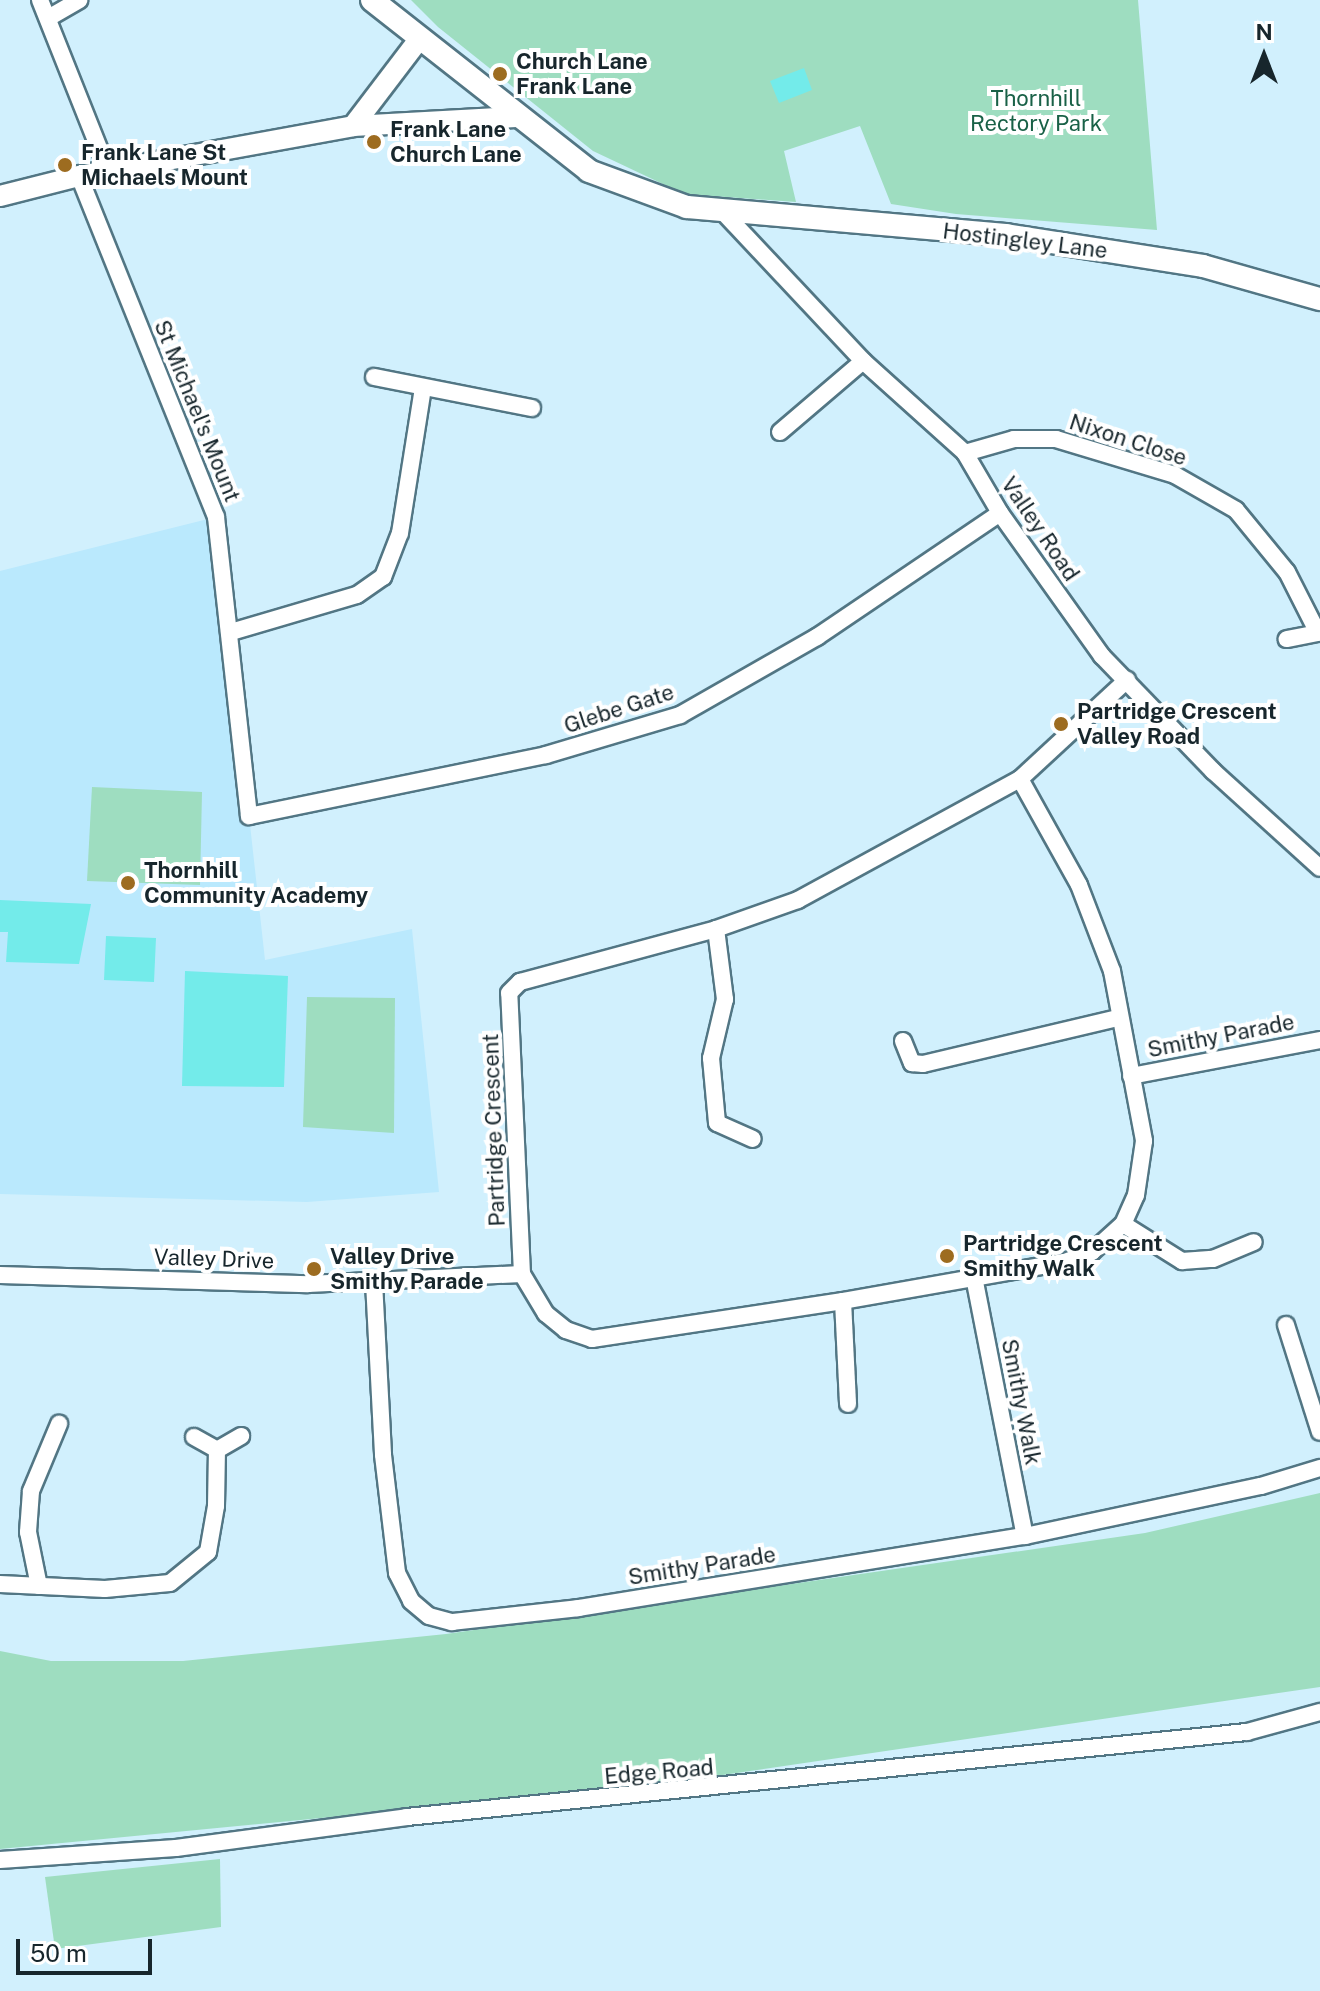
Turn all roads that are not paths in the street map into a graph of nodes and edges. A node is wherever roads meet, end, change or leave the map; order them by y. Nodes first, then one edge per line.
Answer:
1 (40, 0) edge
2 (79, 0) edge
3 (372, 0) edge
4 (50, 17) junction
5 (420, 38) junction
6 (524, 124) junction
7 (353, 126) junction
8 (109, 173) junction
9 (79, 176) junction
10 (0, 196) edge
11 (725, 214) junction
12 (1320, 299) edge
13 (863, 361) junction
14 (374, 377) dead end
15 (423, 388) junction
16 (532, 408) dead end
17 (780, 432) dead end
18 (965, 453) junction
19 (1000, 513) junction
20 (231, 632) junction
21 (1287, 639) dead end
22 (1127, 680) junction
23 (1020, 779) junction
24 (249, 816) joint
25 (1319, 864) edge
26 (716, 929) junction
27 (1118, 1018) junction
28 (1320, 1040) edge
29 (903, 1041) dead end
30 (1131, 1076) junction
31 (753, 1139) dead end
32 (1123, 1224) junction
33 (1254, 1242) dead end
34 (522, 1274) junction
35 (0, 1275) edge
36 (974, 1277) junction
37 (374, 1282) junction
38 (843, 1301) junction
39 (1286, 1325) dead end
40 (848, 1404) dead end
41 (59, 1424) dead end
42 (1320, 1432) edge
43 (241, 1436) dead end
44 (194, 1437) dead end
45 (217, 1450) junction
46 (1320, 1468) edge
47 (1025, 1536) junction
48 (0, 1584) edge
49 (39, 1586) junction
50 (1320, 1712) edge
51 (0, 1860) edge

1 - 4 street
2 - 4 street
3 - 5 main road, Hostingley Lane
4 - 8 street
5 - 6 main road, Hostingley Lane
5 - 7 street
6 - 7 street
6 - 11 main road, Hostingley Lane
7 - 8 street
8 - 9 street
9 - 10 street
9 - 20 street, St Michael's Mount
11 - 12 main road, Hostingley Lane
11 - 13 street, Valley Road
13 - 17 street
13 - 18 street, Valley Road
14 - 15 street
15 - 16 street
15 - 20 street
18 - 19 street, Valley Road
18 - 21 street, Nixon Close
19 - 22 street, Valley Road
19 - 24 street, Glebe Gate
20 - 24 street, St Michael's Mount
22 - 23 street, Partridge Crescent
22 - 25 street, Valley Road
23 - 26 street, Partridge Crescent
23 - 27 street
26 - 31 street
26 - 34 street, Partridge Crescent
27 - 29 street
27 - 30 street
28 - 30 street, Smithy Parade
30 - 32 street
32 - 33 street
32 - 36 street, Partridge Crescent
34 - 37 street, Valley Drive
34 - 38 street, Partridge Crescent
35 - 37 street, Valley Drive
36 - 38 street, Partridge Crescent
36 - 47 street, Smithy Walk
37 - 47 street, Smithy Parade
38 - 40 street
39 - 42 street
41 - 49 street
43 - 45 street
44 - 45 street
45 - 49 street
46 - 47 street, Smithy Parade
48 - 49 street
50 - 51 street, Edge Road

